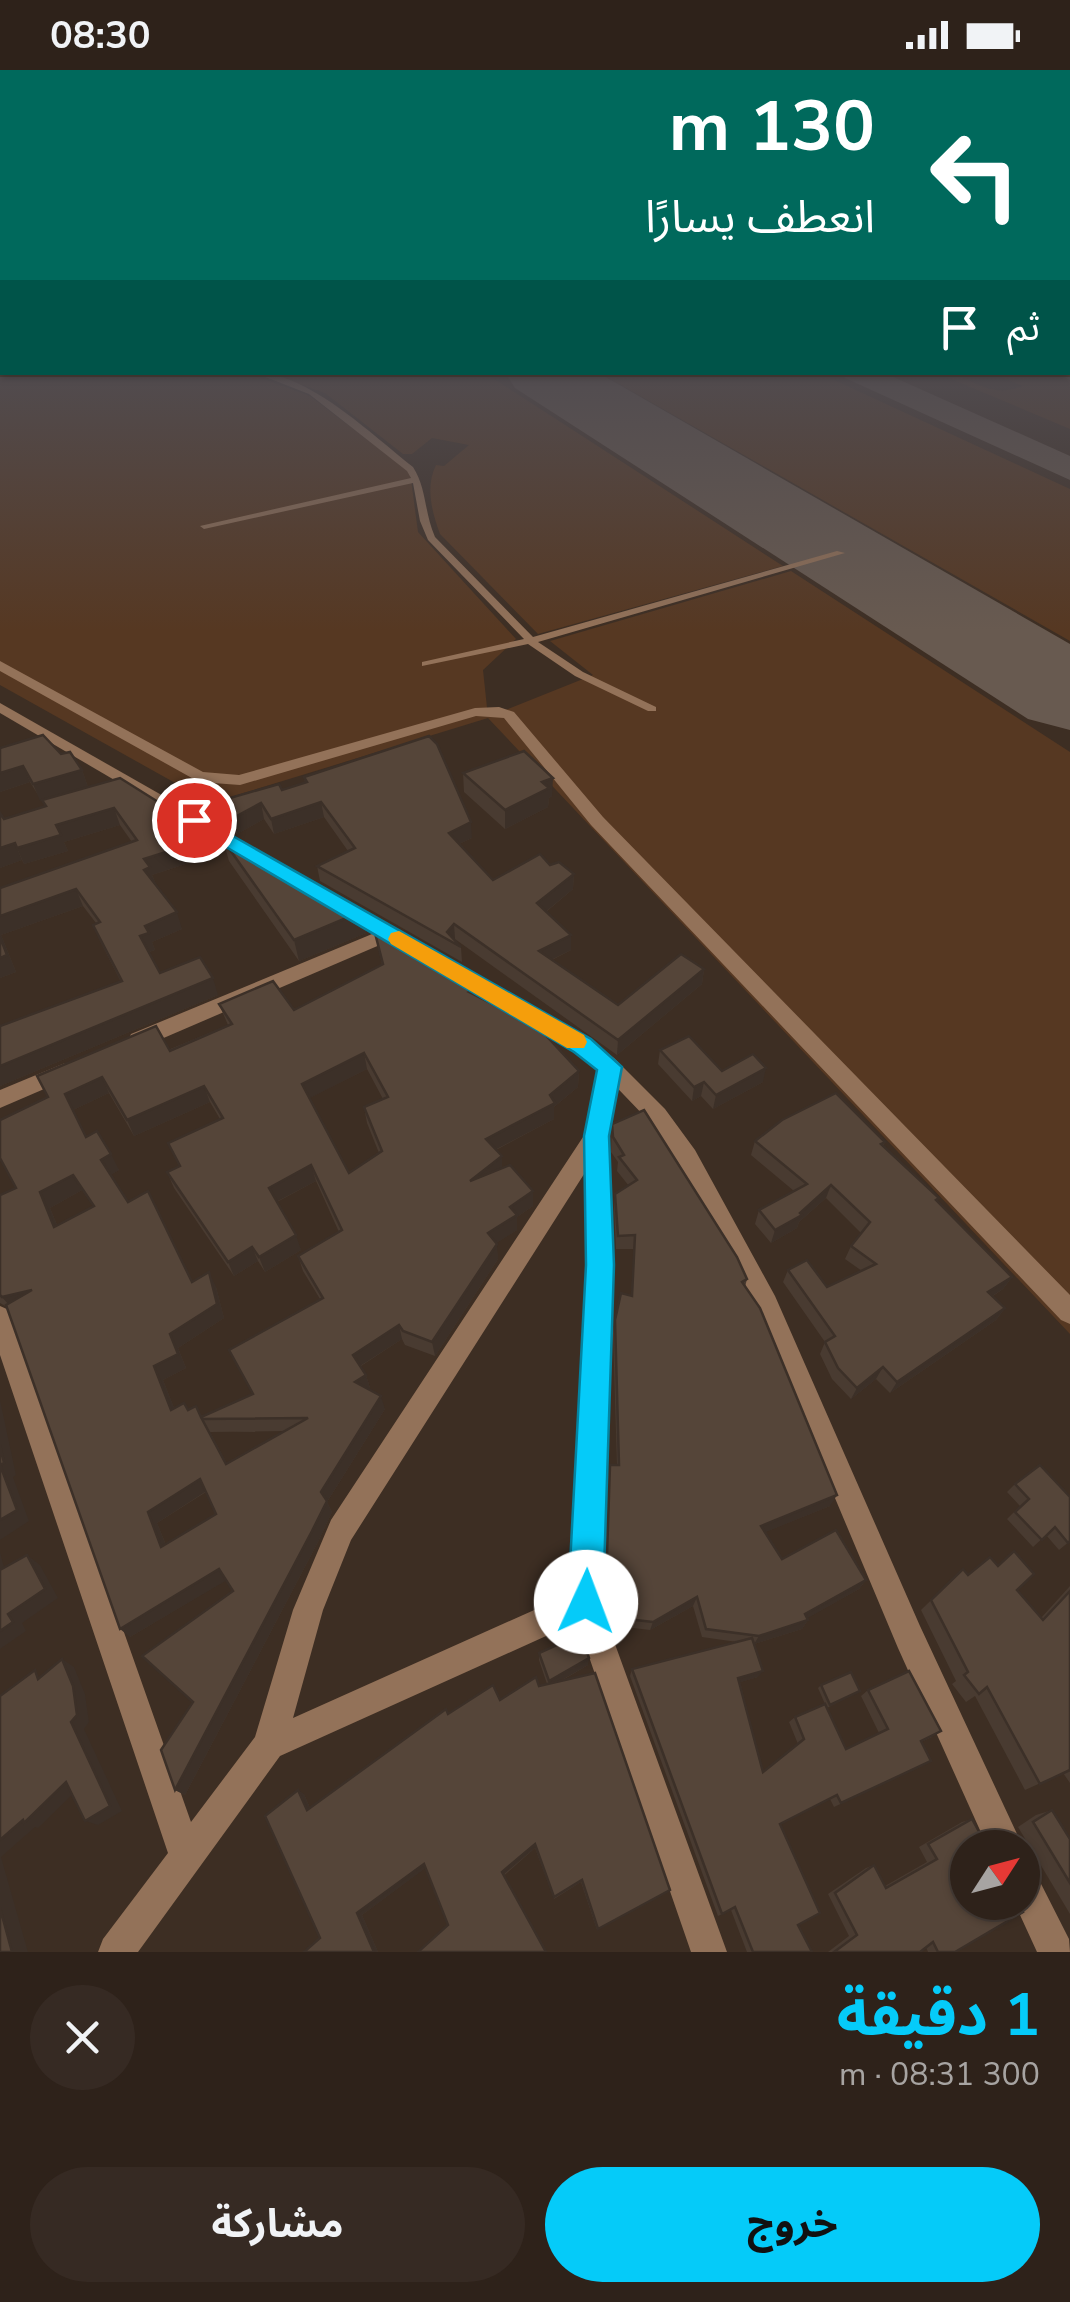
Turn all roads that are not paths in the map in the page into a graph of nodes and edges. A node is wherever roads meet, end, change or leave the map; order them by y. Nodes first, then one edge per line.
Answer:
1 (392, 455) edge
2 (418, 479) junction
3 (204, 526) dead end
4 (840, 554) dead end
5 (529, 640) junction
6 (426, 664) dead end
7 (0, 665) edge
8 (0, 707) edge
9 (652, 708) dead end
10 (389, 933) junction
11 (124, 1046) edge
12 (88, 1062) edge
13 (610, 1067) junction
14 (0, 1099) edge
15 (596, 1136) junction
16 (1070, 1312) edge
17 (0, 1318) edge
18 (586, 1602) junction
19 (269, 1745) junction
20 (998, 1830) edge
21 (186, 1858) junction
22 (1040, 1919) edge
23 (116, 1952) edge
24 (709, 1952) edge
25 (1056, 1952) edge

1 - 2 lane
2 - 3 lane
2 - 5 lane
4 - 5 lane
5 - 6 lane
5 - 9 lane
7 - 16 street
8 - 10 street
10 - 11 street
10 - 13 street
12 - 14 street
13 - 15 street
13 - 20 street
15 - 18 street
15 - 19 street
17 - 21 street
18 - 19 street
18 - 24 street
19 - 21 street
21 - 23 street
22 - 25 street

